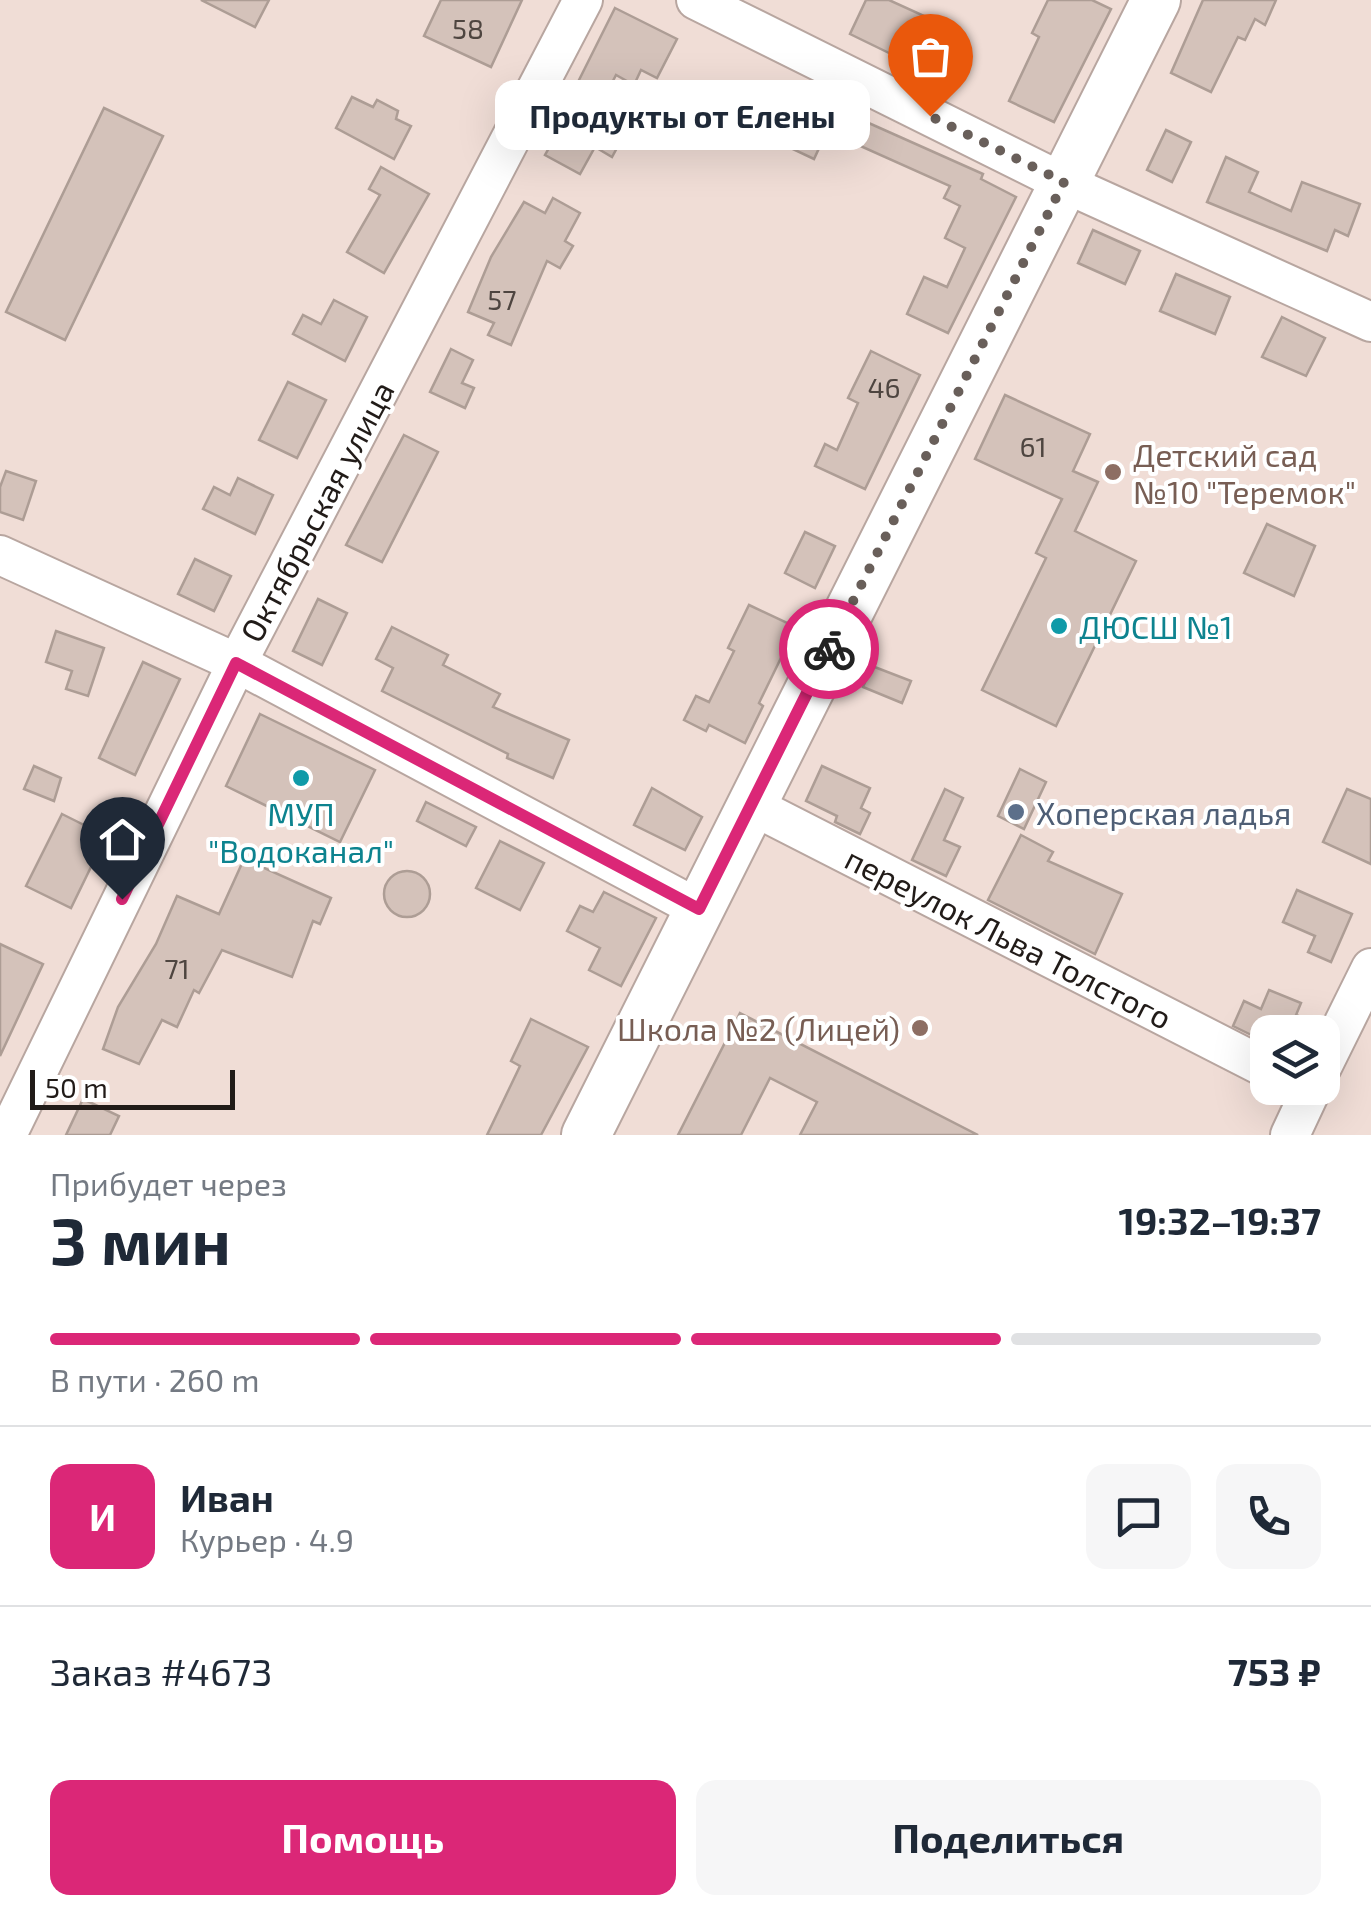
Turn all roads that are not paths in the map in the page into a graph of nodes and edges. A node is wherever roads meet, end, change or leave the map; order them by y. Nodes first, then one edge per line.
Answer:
1 (583, 0) edge
2 (696, 0) edge
3 (1156, 0) edge
4 (1064, 182) junction
5 (1371, 322) edge
6 (0, 555) edge
7 (236, 663) junction
8 (751, 805) junction
9 (699, 909) junction
10 (1371, 968) edge
11 (1340, 1028) edge
12 (1250, 1060) edge
13 (1303, 1105) edge
14 (7, 1135) edge
15 (586, 1135) edge
16 (1290, 1135) edge

1 - 7 street, Октябрьская улица
2 - 4 street
3 - 4 main road
4 - 5 street
4 - 8 main road
6 - 7 street
7 - 9 street
7 - 14 street, Октябрьская улица
8 - 9 main road
8 - 12 street, переулок Льва Толстого
9 - 15 main road
10 - 11 street
13 - 16 street

